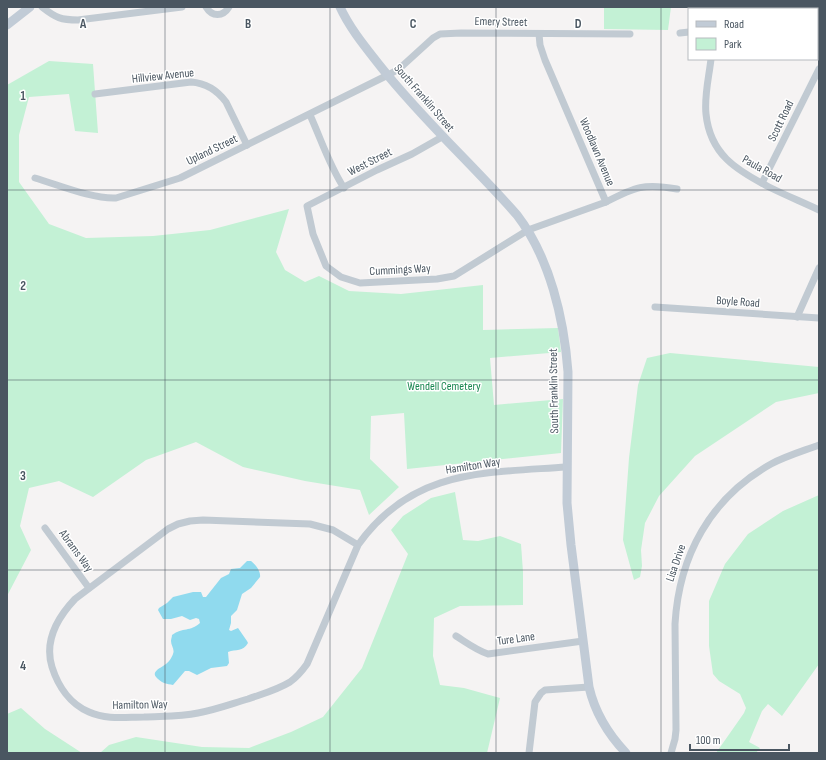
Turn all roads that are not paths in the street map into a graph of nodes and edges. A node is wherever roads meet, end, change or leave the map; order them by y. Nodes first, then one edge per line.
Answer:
1 (30, 7) edge
2 (42, 7) edge
3 (182, 7) edge
4 (206, 7) edge
5 (229, 7) edge
6 (340, 7) edge
7 (7, 25) edge
8 (688, 32) edge
9 (680, 33) dead end
10 (539, 34) junction
11 (630, 34) dead end
12 (711, 60) edge
13 (819, 68) edge
14 (388, 75) junction
15 (94, 94) dead end
16 (310, 115) junction
17 (442, 137) junction
18 (247, 145) junction
19 (35, 178) dead end
20 (762, 183) junction
21 (344, 188) junction
22 (677, 189) dead end
23 (606, 202) junction
24 (307, 206) joint
25 (819, 210) edge
26 (528, 230) junction
27 (819, 268) edge
28 (655, 307) dead end
29 (797, 317) junction
30 (819, 318) edge
31 (819, 445) edge
32 (566, 467) junction
33 (45, 528) dead end
34 (358, 545) junction
35 (89, 588) junction
36 (456, 636) dead end
37 (583, 641) junction
38 (589, 687) junction
39 (529, 753) edge
40 (626, 753) edge
41 (671, 753) edge

1 - 7 main road
2 - 3 street
4 - 5 street
6 - 14 main road, South Franklin Street
8 - 9 street
10 - 11 street, Emery Street
10 - 14 street, Emery Street
10 - 23 street, Woodlawn Avenue
12 - 20 street, Paula Road
13 - 20 street, Scott Road
14 - 16 street, Upland Street
14 - 17 main road, South Franklin Street
15 - 18 street, Hillview Avenue
16 - 18 street, Upland Street
16 - 21 street
17 - 21 street, West Street
17 - 26 main road, South Franklin Street
18 - 19 street, Upland Street
20 - 25 street, Paula Road
21 - 24 street, West Street
22 - 23 street
23 - 26 street, Woodlawn Avenue
24 - 26 street, Cummings Way
26 - 32 main road, South Franklin Street
27 - 29 street
28 - 29 street, Boyle Road
29 - 30 street, Boyle Road
31 - 41 street, Lisa Drive
32 - 34 street, Hamilton Way
32 - 37 main road, South Franklin Street
33 - 35 street, Abrams Way
34 - 35 street, Hamilton Way
34 - 35 street, Hamilton Way
36 - 37 street, Ture Lane
37 - 38 main road, South Franklin Street
38 - 39 street
38 - 40 main road, South Franklin Street

